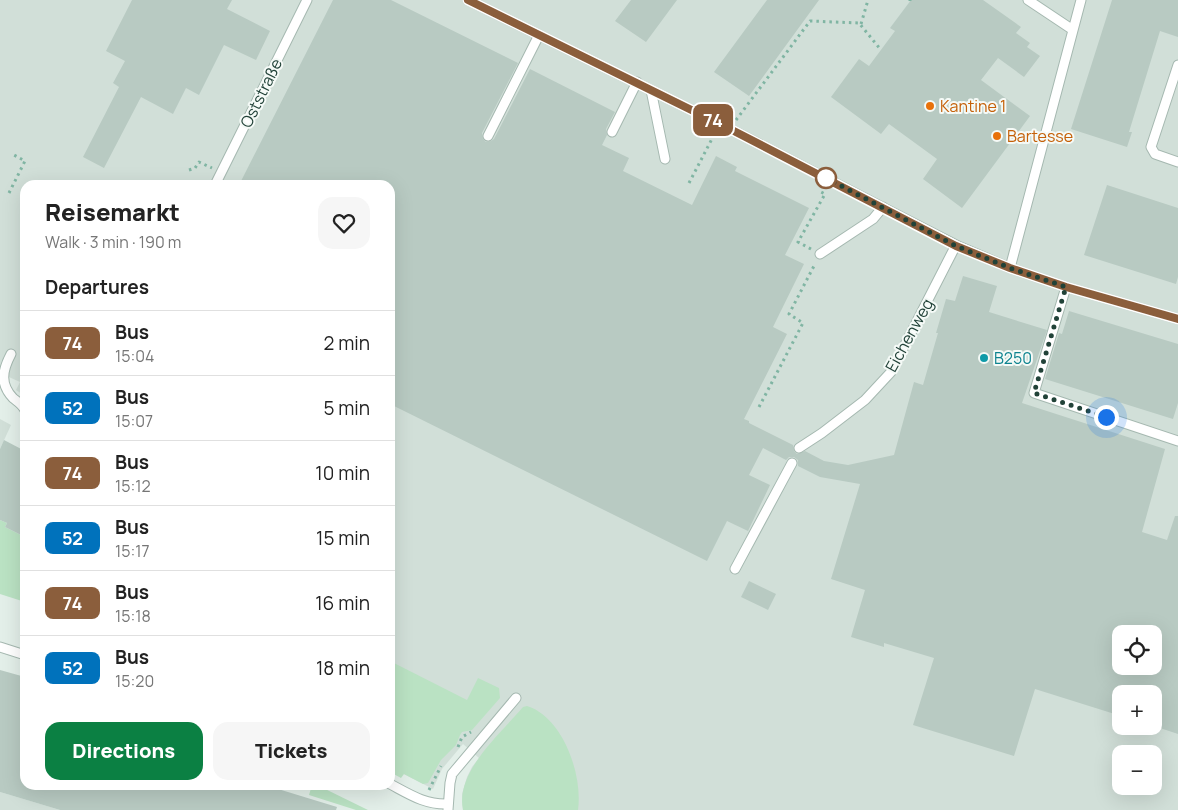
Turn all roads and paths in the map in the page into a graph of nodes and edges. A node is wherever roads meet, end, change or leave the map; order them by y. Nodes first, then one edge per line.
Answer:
1 (307, 0) edge
2 (468, 0) edge
3 (868, 0) edge
4 (1028, 0) edge
5 (1081, 0) edge
6 (861, 24) junction
7 (1073, 30) junction
8 (539, 36) junction
9 (881, 50) dead end
10 (1178, 65) edge
11 (637, 82) junction
12 (651, 90) junction
13 (730, 129) junction
14 (612, 132) dead end
15 (488, 136) dead end
16 (722, 139) dead end
17 (14, 156) dead end
18 (665, 160) dead end
19 (1178, 162) edge
20 (189, 170) dead end
21 (221, 173) junction
22 (218, 180) edge
23 (689, 183) dead end
24 (817, 189) dead end
25 (9, 193) dead end
26 (883, 207) junction
27 (956, 246) junction
28 (820, 254) junction
29 (1010, 268) junction
30 (1066, 287) junction
31 (1178, 319) edge
32 (11, 354) dead end
33 (20, 403) edge
34 (759, 407) dead end
35 (1178, 441) edge
36 (799, 448) dead end
37 (792, 463) dead end
38 (735, 569) dead end
39 (0, 647) edge
40 (20, 653) edge
41 (516, 698) dead end
42 (395, 786) edge
43 (448, 807) edge

1 - 21 lane, Oststraße
2 - 8 lane
3 - 6 path
4 - 7 lane
5 - 7 lane
6 - 9 path
6 - 13 path
7 - 29 lane
8 - 11 lane
8 - 15 lane
10 - 19 lane
11 - 12 lane
11 - 14 lane
12 - 13 lane
12 - 18 lane
13 - 26 lane
16 - 23 path
17 - 25 path
20 - 21 path
21 - 22 lane, Oststraße
24 - 28 path
26 - 27 lane
26 - 28 lane
27 - 29 lane
27 - 36 lane, Eichenweg
28 - 34 path
29 - 30 lane
30 - 31 lane
30 - 35 lane
32 - 33 lane
37 - 38 lane
39 - 40 lane
41 - 43 lane
42 - 43 lane

